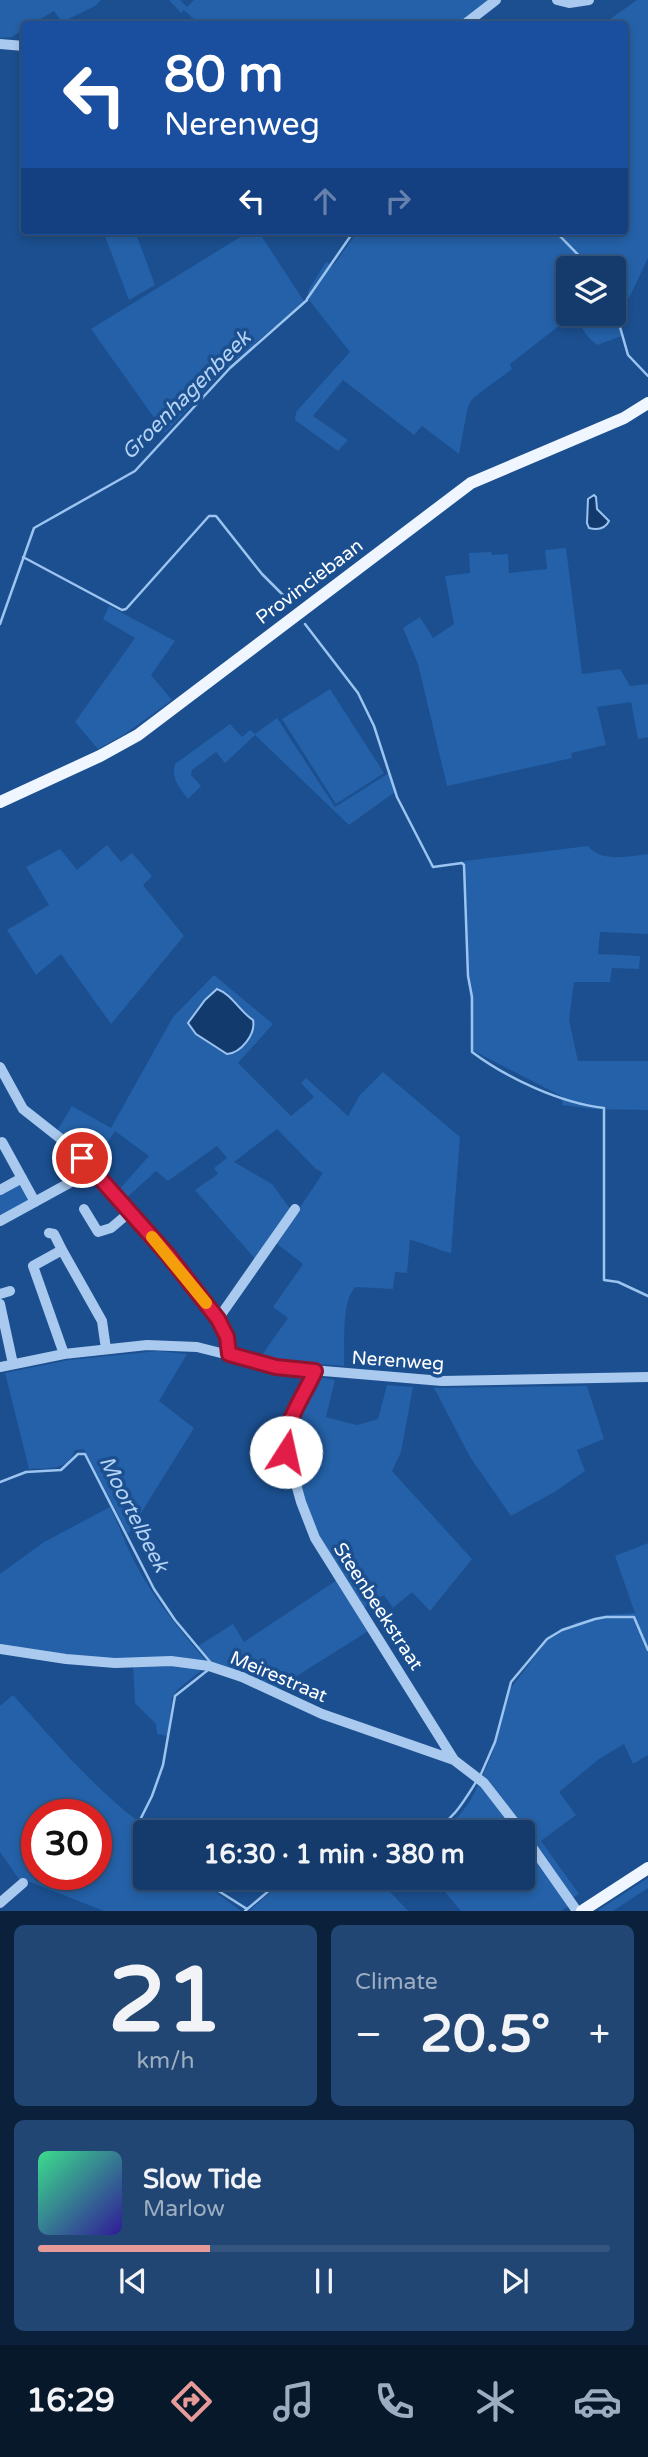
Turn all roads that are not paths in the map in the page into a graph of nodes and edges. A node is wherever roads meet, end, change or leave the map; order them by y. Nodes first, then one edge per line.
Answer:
1 (496, 0) edge
2 (557, 0) edge
3 (589, 0) edge
4 (468, 21) edge
5 (0, 44) edge
6 (21, 46) edge
7 (648, 403) edge
8 (0, 803) edge
9 (0, 1067) edge
10 (2, 1142) dead end
11 (93, 1170) junction
12 (22, 1178) junction
13 (0, 1190) edge
14 (35, 1202) junction
15 (85, 1209) dead end
16 (295, 1209) dead end
17 (130, 1212) junction
18 (0, 1222) edge
19 (49, 1233) dead end
20 (62, 1250) junction
21 (0, 1304) edge
22 (218, 1319) junction
23 (106, 1349) junction
24 (64, 1354) junction
25 (229, 1354) junction
26 (13, 1364) junction
27 (0, 1367) edge
28 (315, 1371) junction
29 (648, 1377) edge
30 (0, 1649) edge
31 (454, 1760) junction
32 (512, 1820) edge
33 (535, 1851) edge
34 (648, 1868) edge
35 (21, 1885) edge
36 (0, 1903) edge
37 (579, 1911) edge

1 - 4 street
2 - 3 street
5 - 6 street
7 - 8 main road, Provinciebaan
9 - 11 street
10 - 12 street
11 - 14 street
11 - 17 street
12 - 13 street
12 - 14 street
14 - 18 street
15 - 17 street
16 - 22 street
17 - 22 street
19 - 20 street
20 - 23 street
20 - 24 street
21 - 26 street
22 - 25 street
23 - 24 street, Nerenweg
23 - 25 street, Nerenweg
24 - 26 street, Nerenweg
25 - 28 street, Nerenweg
26 - 27 street, Nerenweg
28 - 29 street, Nerenweg
28 - 31 street, Steenbeekstraat
30 - 31 street, Meirestraat
31 - 32 street, Steenbeekstraat
33 - 37 street, Steenbeekstraat
34 - 37 main road
35 - 36 street

